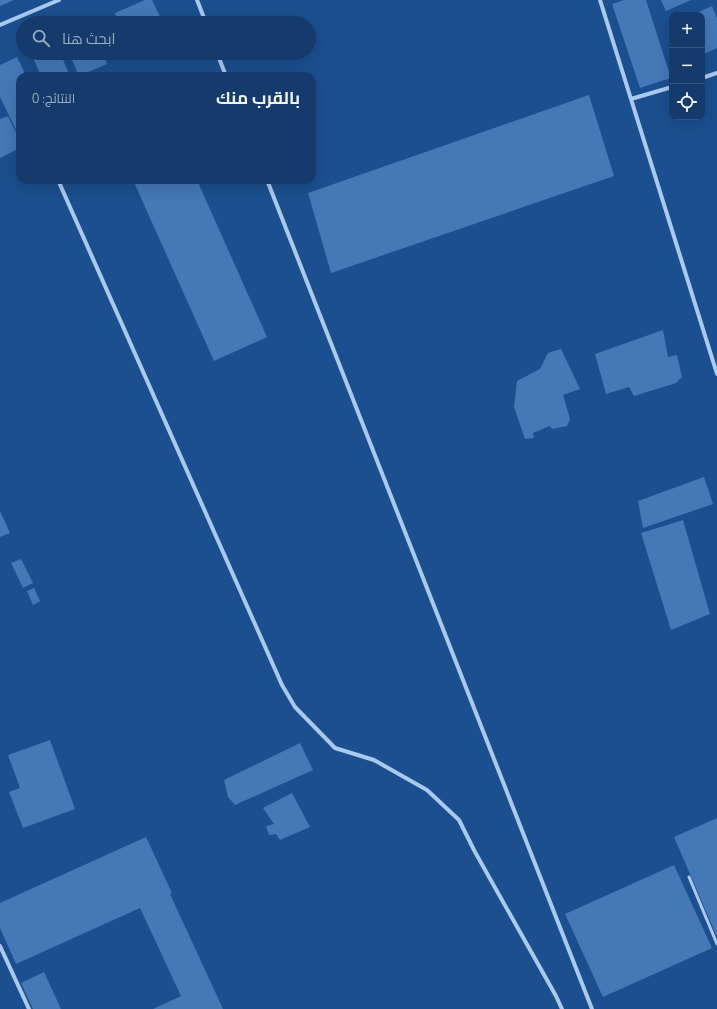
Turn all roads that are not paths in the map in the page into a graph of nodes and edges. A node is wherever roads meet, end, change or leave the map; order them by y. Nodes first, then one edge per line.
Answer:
1 (59, 0) edge
2 (197, 0) edge
3 (600, 0) edge
4 (21, 16) edge
5 (203, 16) edge
6 (16, 18) edge
7 (0, 25) edge
8 (220, 60) edge
9 (224, 72) edge
10 (717, 73) edge
11 (705, 77) edge
12 (669, 88) edge
13 (631, 99) junction
14 (60, 184) edge
15 (269, 184) edge
16 (717, 374) edge
17 (688, 877) dead end
18 (717, 944) edge
19 (0, 946) edge
20 (29, 1009) edge
21 (562, 1009) edge
22 (592, 1009) edge

1 - 4 street
2 - 5 street
3 - 13 street
6 - 7 street
8 - 9 street
10 - 11 street
12 - 13 street
13 - 16 street
14 - 21 street
15 - 22 street
17 - 18 lane
19 - 20 street

